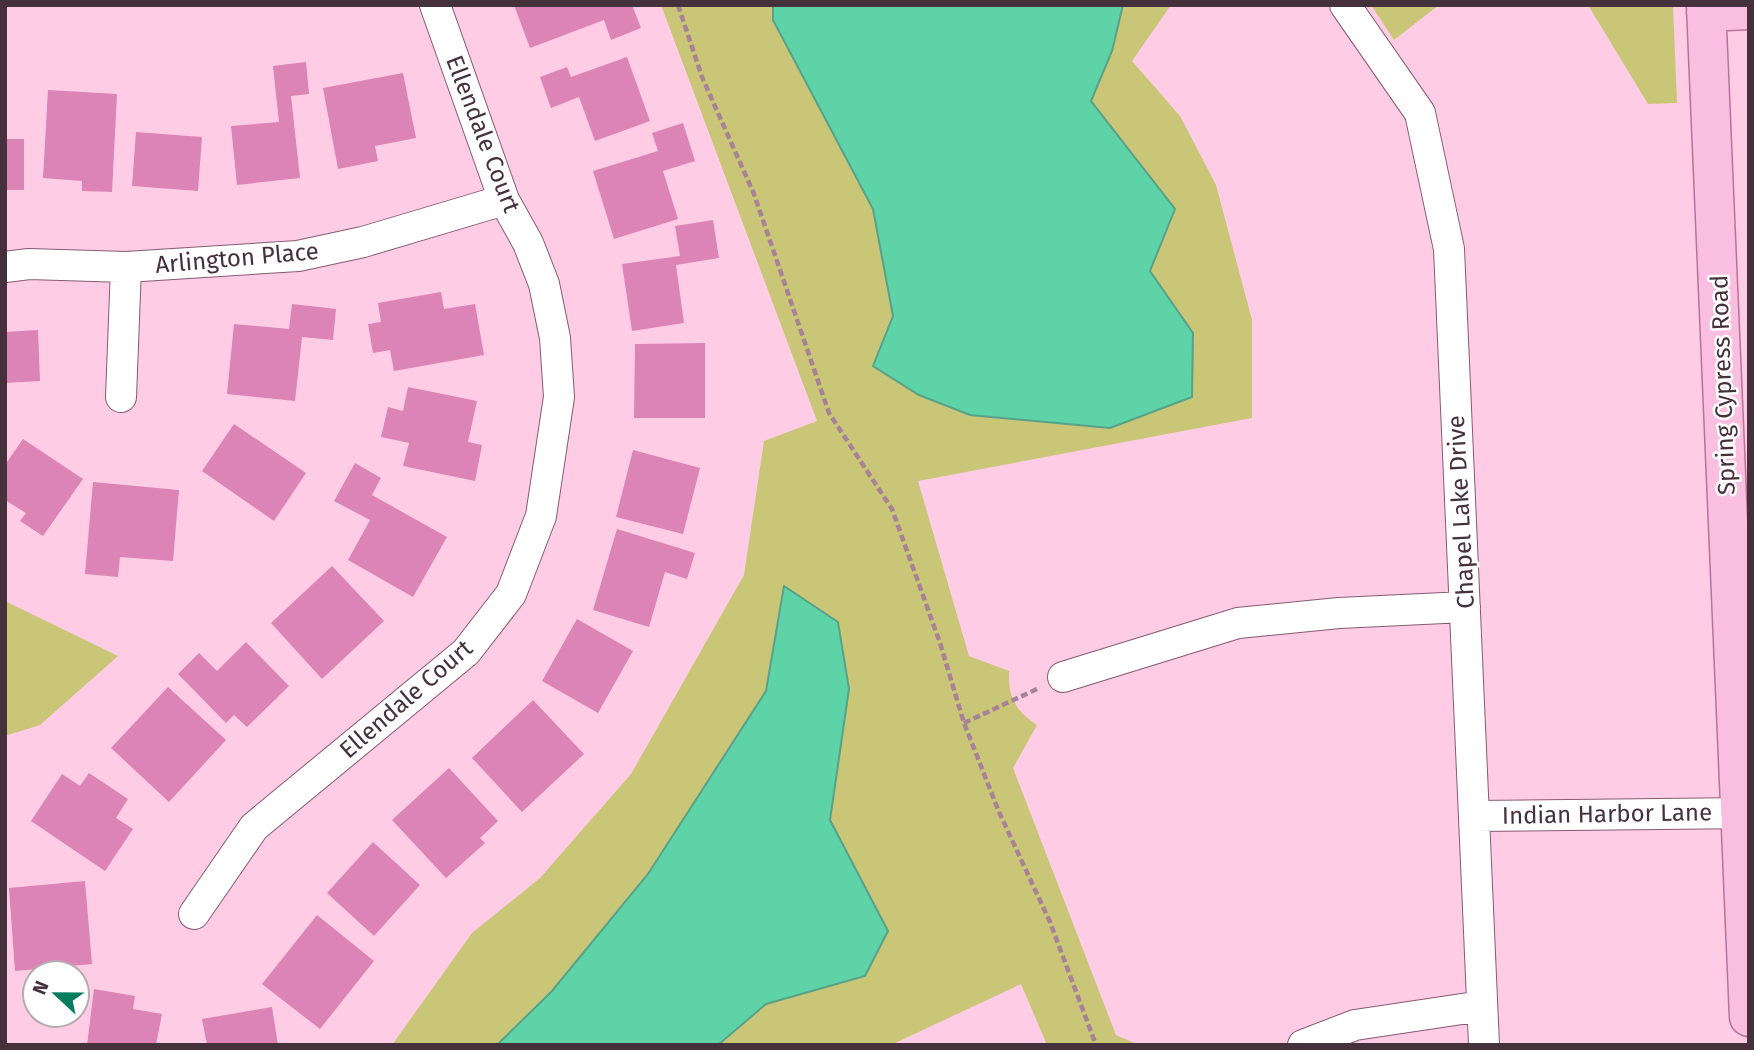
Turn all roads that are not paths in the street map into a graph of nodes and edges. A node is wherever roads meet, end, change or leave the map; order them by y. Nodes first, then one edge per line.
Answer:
1 (435, 5) edge
2 (1345, 5) edge
3 (1706, 8) edge
4 (1749, 10) edge
5 (504, 200) junction
6 (5, 267) edge
7 (126, 267) junction
8 (121, 397) dead end
9 (1465, 607) junction
10 (1063, 677) road end
11 (1746, 811) edge
12 (1474, 816) junction
13 (194, 914) dead end
14 (1482, 1006) junction
15 (1749, 1017) edge
16 (1303, 1045) edge
17 (1484, 1045) edge

1 - 5 street, Ellendale Court
2 - 9 street, Chapel Lake Drive
3 - 4 main road
3 - 11 main road, Spring Cypress Road
5 - 7 street, Arlington Place
5 - 13 street, Ellendale Court
6 - 7 street, Arlington Place
7 - 8 street
9 - 10 street
9 - 12 street, Chapel Lake Drive
11 - 12 street, Indian Harbor Lane
11 - 15 main road, Spring Cypress Road
12 - 14 street, Chapel Lake Drive
14 - 16 street
14 - 17 street, Chapel Lake Drive

